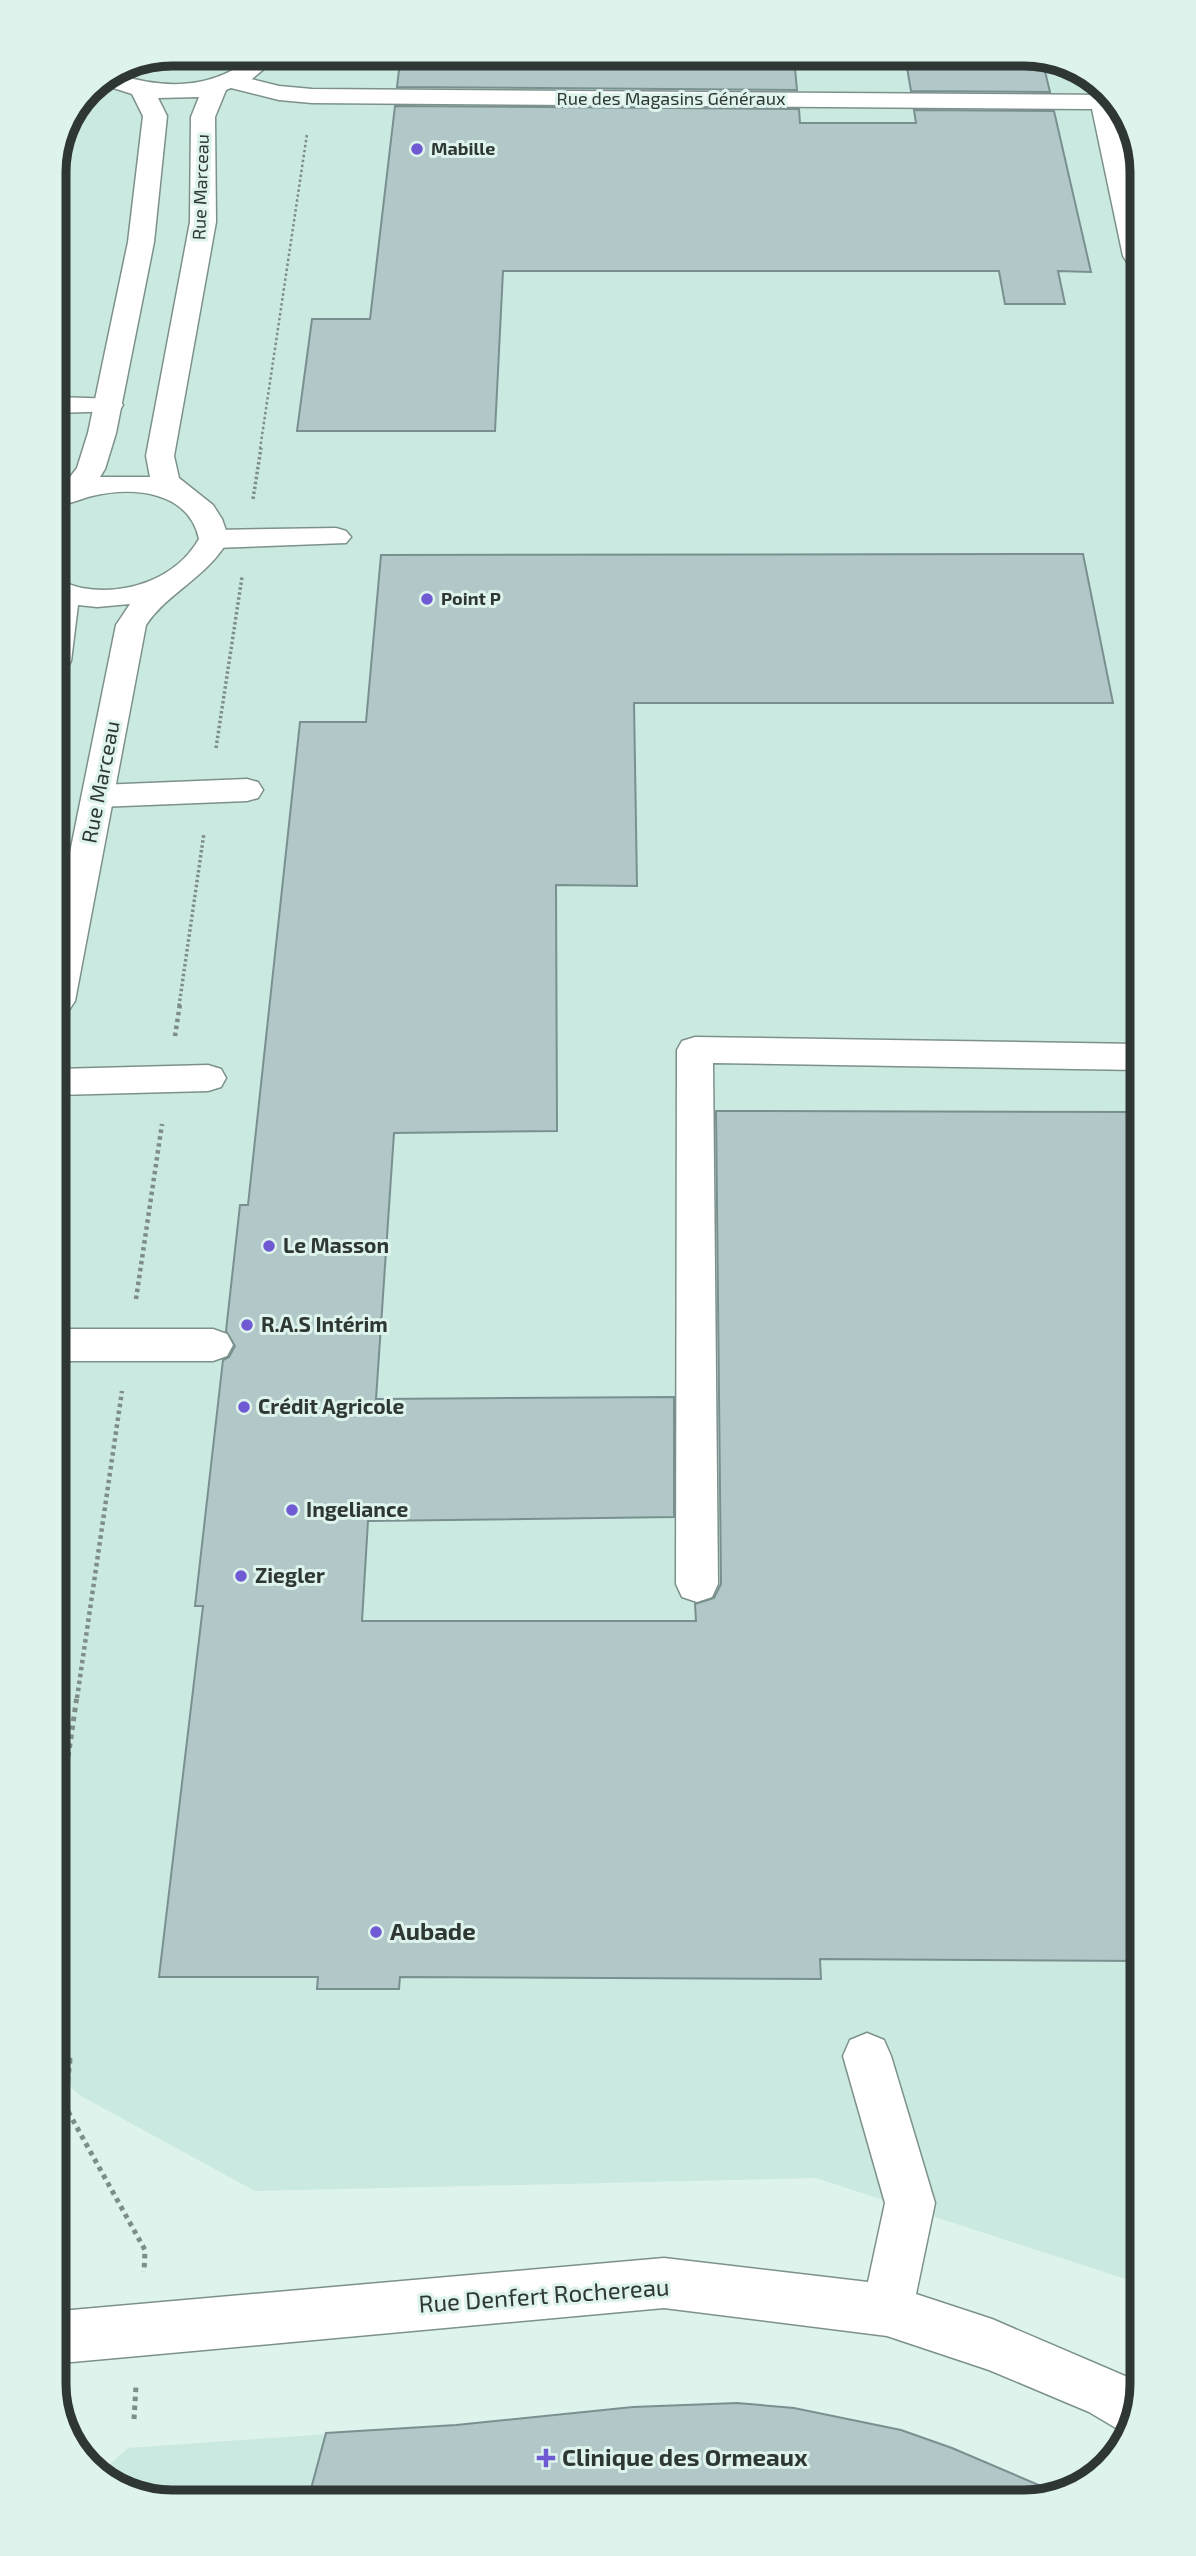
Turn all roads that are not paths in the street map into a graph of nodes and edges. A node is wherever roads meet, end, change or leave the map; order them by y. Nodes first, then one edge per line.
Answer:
1 (251, 67) edge
2 (118, 82) edge
3 (224, 83) junction
4 (142, 89) junction
5 (1102, 102) edge
6 (1110, 111) edge
7 (1130, 223) edge
8 (67, 405) edge
9 (109, 405) junction
10 (177, 491) junction
11 (67, 493) edge
12 (67, 495) edge
13 (336, 537) dead end
14 (214, 539) junction
15 (175, 582) junction
16 (67, 592) edge
17 (247, 790) dead end
18 (99, 796) junction
19 (67, 954) edge
20 (1130, 1057) edge
21 (208, 1077) dead end
22 (67, 1082) edge
23 (66, 1345) edge
24 (213, 1345) dead end
25 (697, 1584) dead end
26 (867, 2056) dead end
27 (887, 2310) junction
28 (66, 2336) edge
29 (1126, 2406) edge

1 - 3 main road
2 - 4 main road
3 - 4 main road
3 - 5 main road, Rue des Magasins Généraux
3 - 10 main road, Rue Marceau
4 - 9 main road, Rue Marceau
6 - 7 main road
8 - 9 main road
9 - 11 main road, Rue Marceau
10 - 12 main road, Rue Marceau
10 - 14 main road, Rue Marceau
13 - 14 main road
14 - 15 main road, Rue Marceau
15 - 16 main road, Rue Marceau
15 - 18 main road, Rue Marceau
17 - 18 main road
18 - 19 main road, Rue Marceau
20 - 25 main road
21 - 22 main road
23 - 24 main road
26 - 27 main road
27 - 28 main road, Rue Denfert Rochereau
27 - 29 main road, Rue Denfert Rochereau

